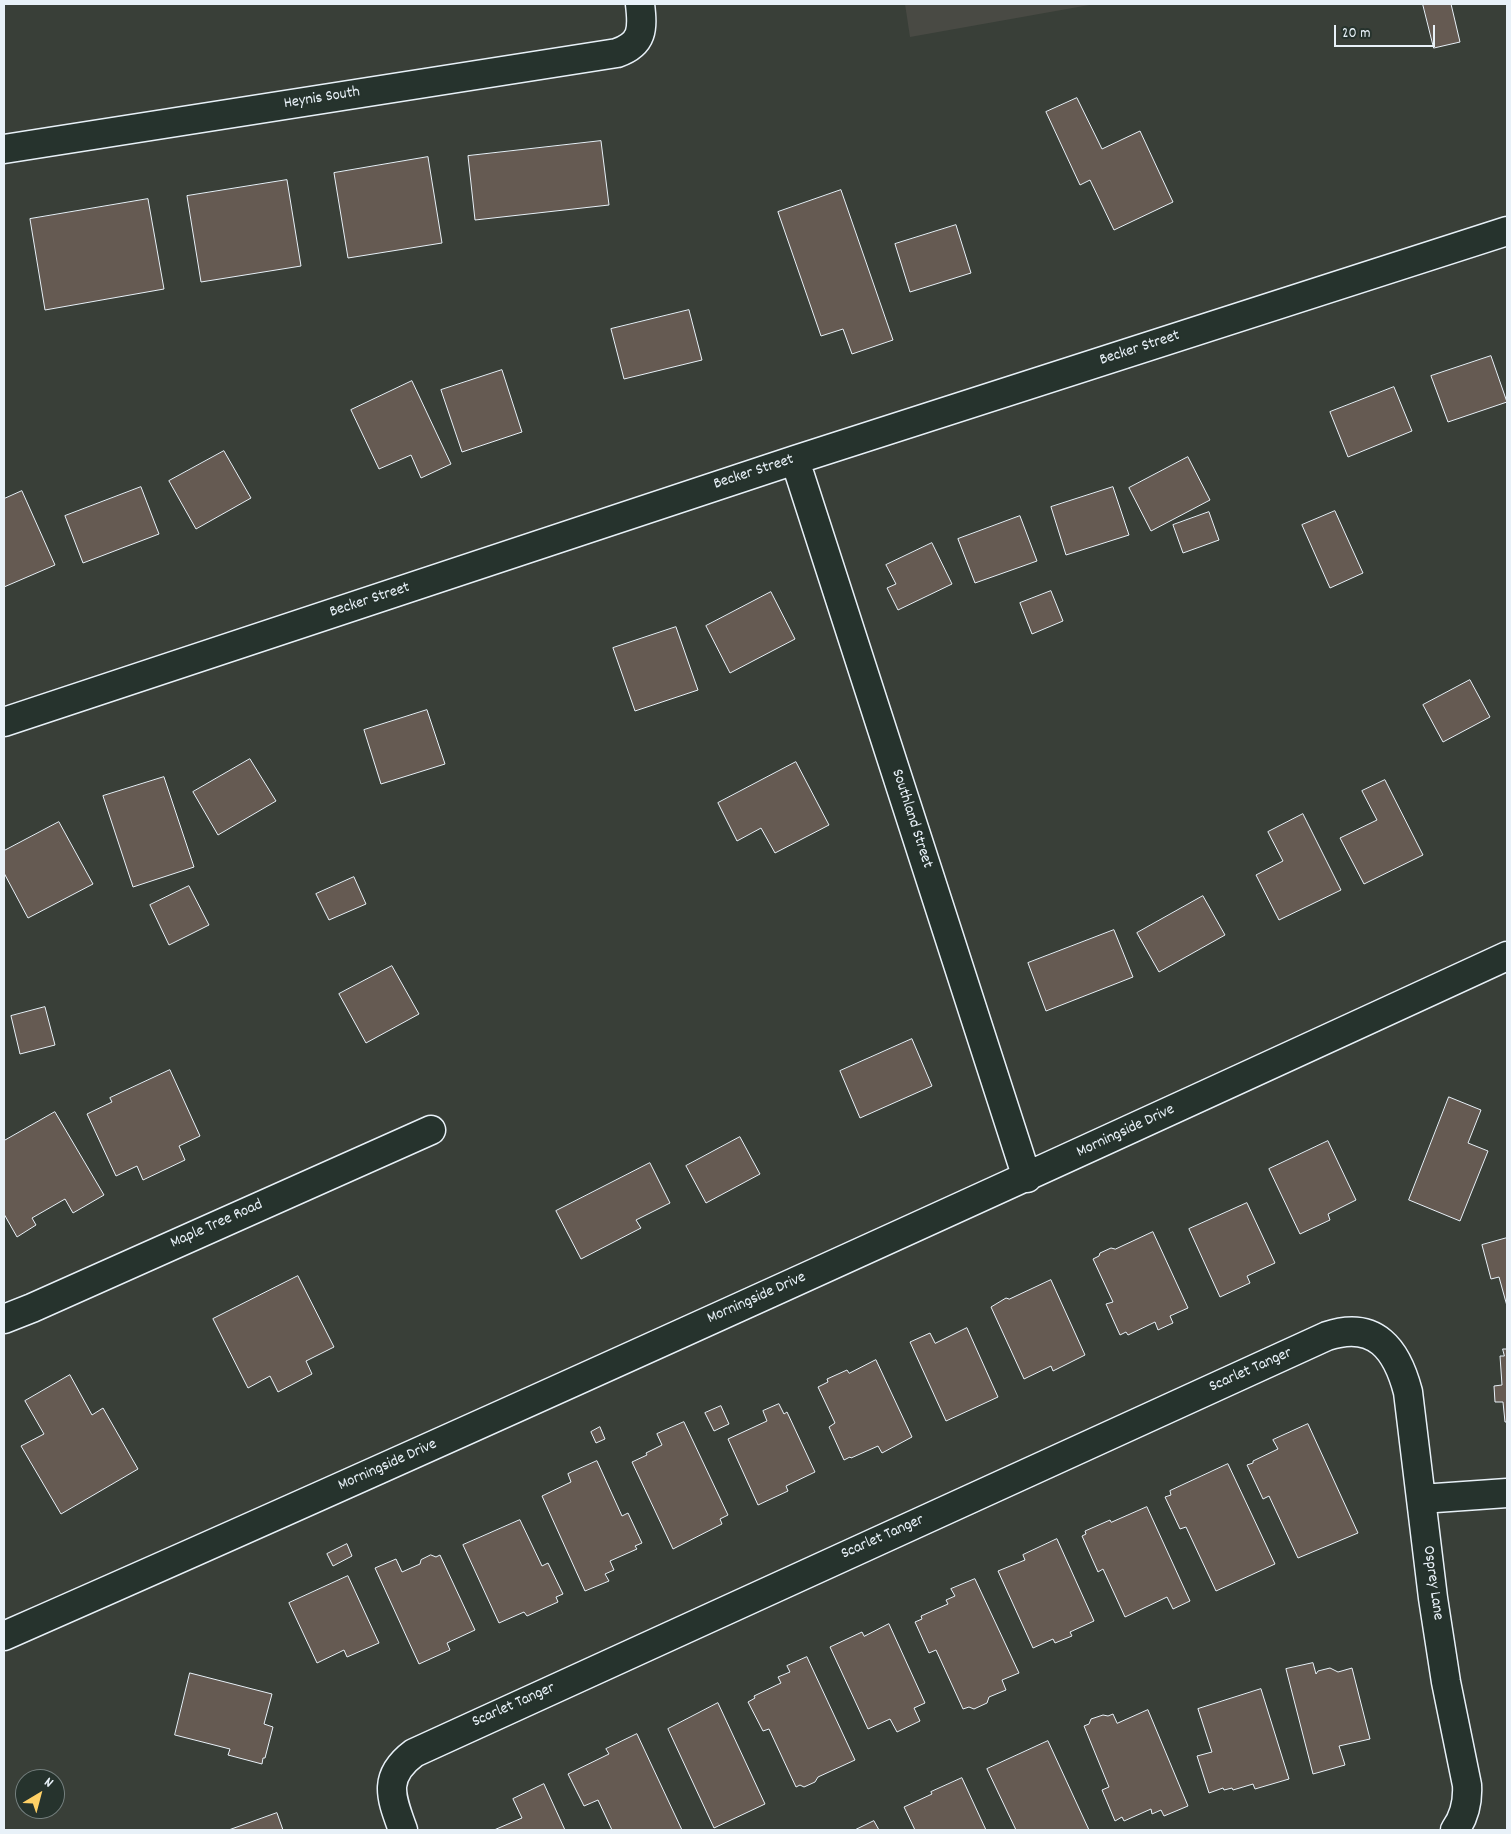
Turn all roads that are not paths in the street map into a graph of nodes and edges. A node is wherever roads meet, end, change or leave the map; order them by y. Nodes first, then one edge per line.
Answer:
1 (640, 4) edge
2 (4, 149) edge
3 (1507, 231) edge
4 (795, 460) junction
5 (4, 722) edge
6 (1507, 956) edge
7 (431, 1130) dead end
8 (1026, 1178) junction
9 (4, 1319) edge
10 (1380, 1340) joint
11 (1507, 1493) edge
12 (1421, 1499) junction
13 (4, 1636) edge
14 (403, 1830) edge
15 (1455, 1830) edge

1 - 2 street, Heynis South
3 - 4 street, Becker Street
4 - 5 street, Becker Street
4 - 8 street, Southland Street
6 - 8 street, Morningside Drive
7 - 9 street, Maple Tree Road
8 - 13 street, Morningside Drive
10 - 12 street, Osprey Lane
10 - 14 street, Scarlet Tanger
11 - 12 street
12 - 15 street, Osprey Lane

